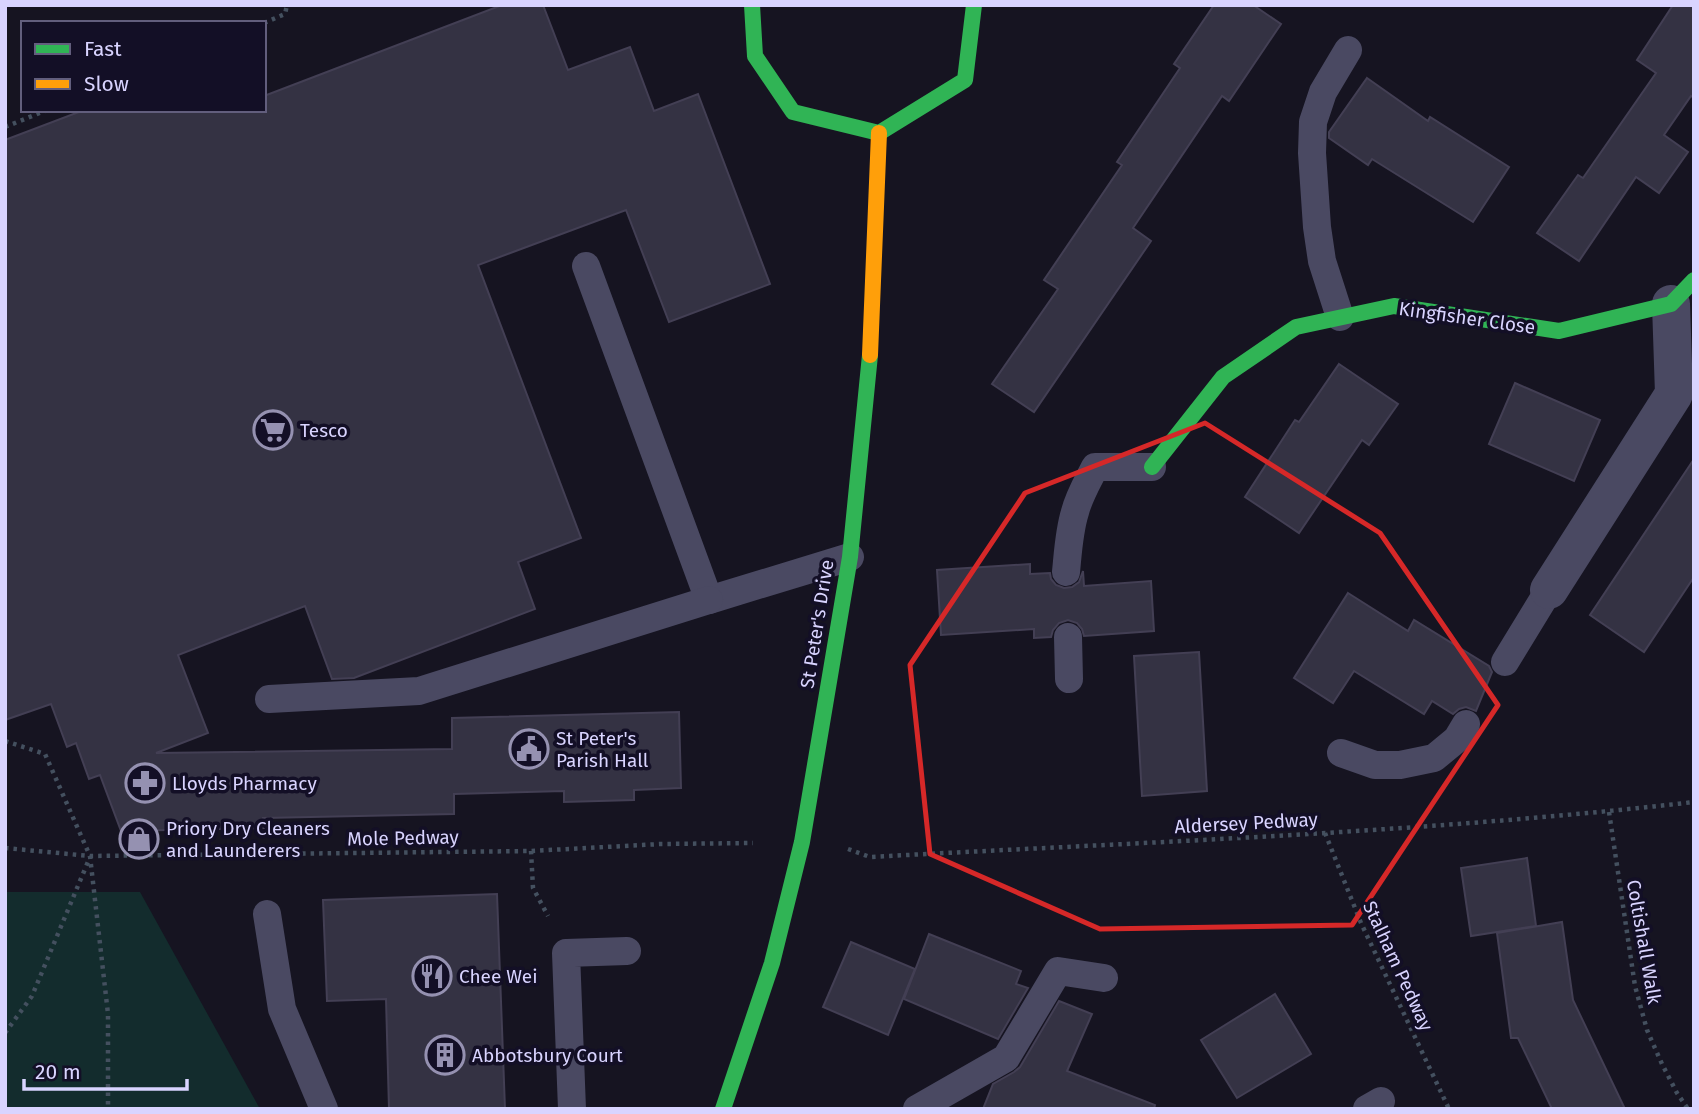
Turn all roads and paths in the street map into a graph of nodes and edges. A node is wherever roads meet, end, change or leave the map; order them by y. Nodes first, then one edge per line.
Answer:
1 (287, 5) edge
2 (752, 5) edge
3 (974, 5) edge
4 (266, 22) edge
5 (1348, 50) dead end
6 (42, 112) edge
7 (5, 127) edge
8 (879, 133) junction
9 (586, 266) dead end
10 (1683, 292) edge
11 (1340, 317) junction
12 (1152, 467) joint
13 (850, 557) junction
14 (1066, 572) dead end
15 (1549, 590) joint
16 (709, 600) junction
17 (1068, 637) dead end
18 (1505, 662) dead end
19 (1069, 679) dead end
20 (269, 699) dead end
21 (1466, 724) dead end
22 (5, 741) edge
23 (1341, 753) dead end
24 (1694, 802) edge
25 (1609, 812) junction
26 (1325, 833) junction
27 (802, 842) junction
28 (5, 848) edge
29 (531, 850) junction
30 (90, 856) junction
31 (267, 915) dead end
32 (626, 951) dead end
33 (566, 953) junction
34 (1104, 978) dead end
35 (5, 1033) edge
36 (726, 1108) edge
37 (108, 1109) edge
38 (324, 1109) edge
39 (572, 1109) edge
40 (917, 1109) edge
41 (1449, 1109) edge
42 (1688, 1109) edge

1 - 4 path
2 - 8 street
3 - 8 street
5 - 11 lane
6 - 7 path
8 - 13 street, St Peter's Drive
9 - 16 lane
10 - 11 street, Kingfisher Close
10 - 15 street, Kingfisher Close
11 - 12 street, Kingfisher Close
12 - 14 lane
13 - 16 lane
13 - 27 street, St Peter's Drive
15 - 18 lane
16 - 20 lane
17 - 19 lane
21 - 23 lane
22 - 30 path
24 - 25 path, Aldersey Pedway
25 - 26 path, Aldersey Pedway
25 - 42 path, Coltishall Walk
26 - 27 path, Aldersey Pedway
26 - 41 path, Stalham Pedway
27 - 29 path, Mole Pedway
27 - 36 street, St Peter's Drive
28 - 30 path, Mole Pedway
29 - 30 path, Mole Pedway
29 - 33 path
30 - 35 path
30 - 37 path
31 - 38 lane
32 - 33 lane
33 - 39 lane
34 - 40 lane

